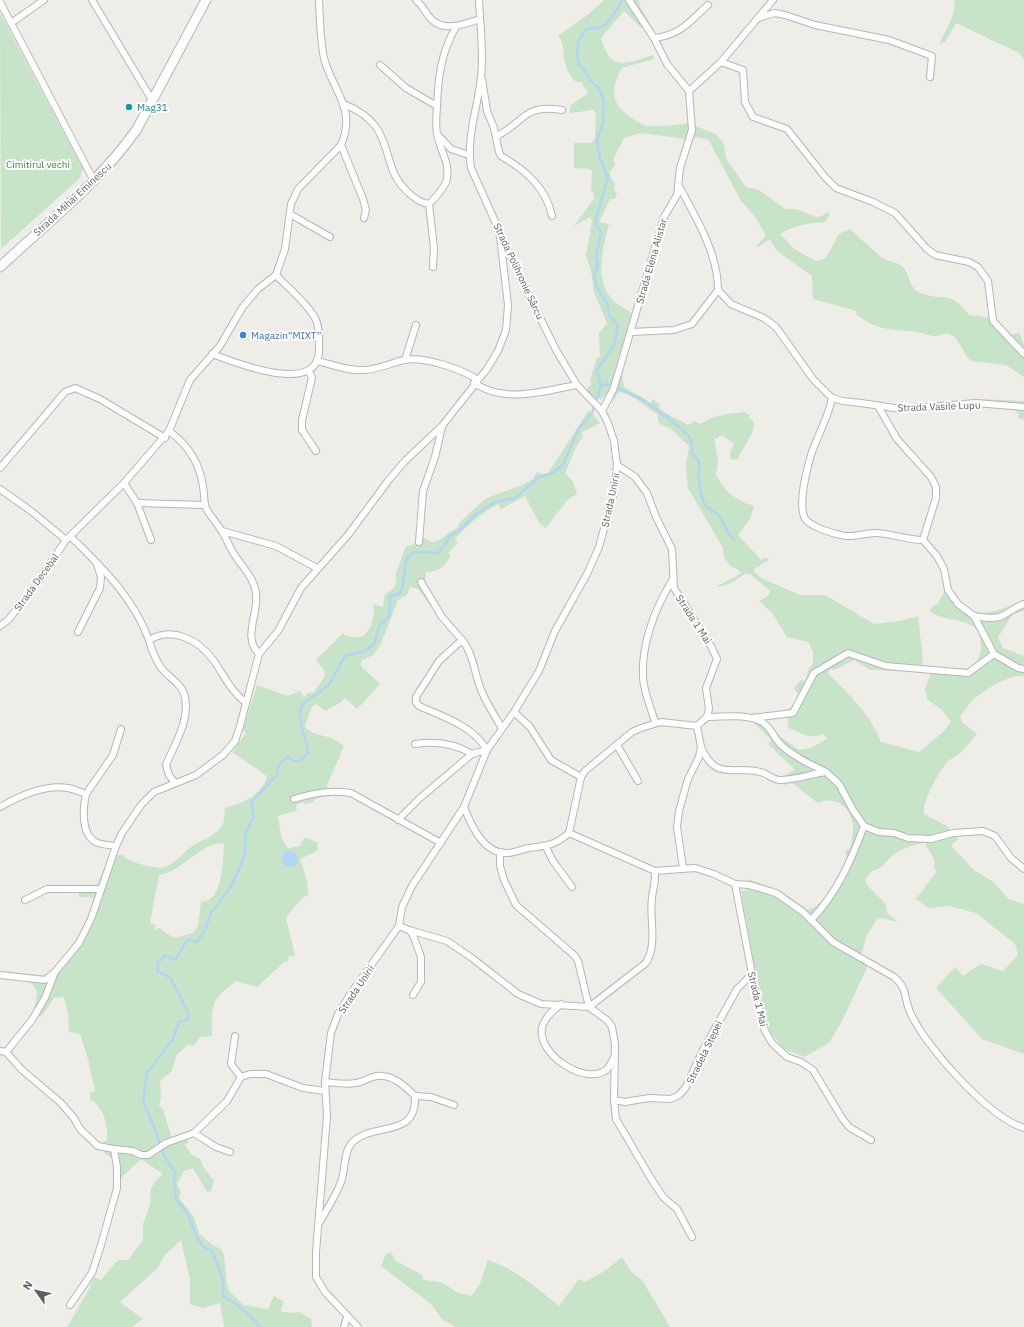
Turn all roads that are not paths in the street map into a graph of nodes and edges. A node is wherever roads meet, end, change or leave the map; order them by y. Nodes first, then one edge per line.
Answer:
1 (44, 0) edge
2 (92, 0) edge
3 (206, 0) edge
4 (319, 0) edge
5 (416, 0) edge
6 (479, 0) edge
7 (629, 0) edge
8 (773, 0) edge
9 (0, 2) edge
10 (708, 5) dead end
11 (758, 18) junction
12 (480, 19) junction
13 (11, 23) junction
14 (456, 27) junction
15 (654, 38) junction
16 (722, 62) junction
17 (380, 65) dead end
18 (481, 75) junction
19 (930, 77) dead end
20 (689, 91) junction
21 (152, 100) junction
22 (344, 104) junction
23 (437, 106) junction
24 (562, 110) dead end
25 (436, 132) junction
26 (497, 136) junction
27 (341, 145) junction
28 (469, 155) junction
29 (94, 181) junction
30 (679, 186) junction
31 (429, 204) junction
32 (290, 214) junction
33 (552, 216) dead end
34 (364, 218) dead end
35 (499, 228) junction
36 (330, 237) dead end
37 (433, 266) dead end
38 (0, 267) edge
39 (276, 275) junction
40 (718, 290) junction
41 (416, 325) dead end
42 (631, 332) junction
43 (212, 354) junction
44 (1024, 354) edge
45 (405, 360) junction
46 (318, 361) junction
47 (309, 372) junction
48 (476, 381) junction
49 (577, 385) junction
50 (832, 398) junction
51 (878, 406) junction
52 (1024, 407) edge
53 (602, 411) junction
54 (442, 426) junction
55 (169, 431) junction
56 (165, 438) junction
57 (316, 451) dead end
58 (617, 465) junction
59 (0, 468) edge
60 (124, 483) junction
61 (0, 489) edge
62 (137, 503) junction
63 (204, 505) junction
64 (222, 531) junction
65 (68, 538) junction
66 (151, 540) dead end
67 (923, 540) junction
68 (419, 542) dead end
69 (96, 563) junction
70 (317, 568) junction
71 (673, 580) junction
72 (421, 582) dead end
73 (1024, 604) edge
74 (974, 616) junction
75 (0, 626) edge
76 (78, 632) dead end
77 (149, 640) junction
78 (462, 640) junction
79 (259, 654) junction
80 (994, 654) junction
81 (1024, 669) edge
82 (246, 703) junction
83 (514, 712) junction
84 (707, 717) junction
85 (751, 718) junction
86 (655, 722) junction
87 (697, 726) junction
88 (502, 728) junction
89 (121, 729) dead end
90 (415, 744) dead end
91 (617, 745) junction
92 (701, 747) junction
93 (487, 750) junction
94 (472, 754) junction
95 (826, 772) junction
96 (581, 778) junction
97 (638, 781) dead end
98 (175, 783) junction
99 (86, 794) junction
100 (294, 799) dead end
101 (0, 807) edge
102 (464, 807) junction
103 (398, 820) junction
104 (864, 826) junction
105 (569, 833) junction
106 (441, 843) junction
107 (116, 846) junction
108 (546, 847) junction
109 (500, 852) junction
110 (683, 868) junction
111 (1024, 869) edge
112 (655, 870) junction
113 (735, 884) junction
114 (572, 888) dead end
115 (101, 889) junction
116 (25, 900) dead end
117 (811, 920) junction
118 (399, 926) junction
119 (409, 930) junction
120 (55, 972) junction
121 (752, 974) junction
122 (0, 975) edge
123 (413, 995) dead end
124 (561, 1004) junction
125 (589, 1007) junction
126 (235, 1036) dead end
127 (3, 1052) edge
128 (615, 1055) junction
129 (241, 1077) junction
130 (325, 1082) junction
131 (325, 1091) junction
132 (415, 1096) junction
133 (614, 1100) junction
134 (454, 1105) dead end
135 (1024, 1128) edge
136 (194, 1134) junction
137 (871, 1140) dead end
138 (114, 1149) junction
139 (230, 1152) dead end
140 (318, 1225) junction
141 (692, 1237) dead end
142 (70, 1305) dead end
143 (347, 1317) junction
144 (344, 1327) edge
145 (358, 1327) edge

1 - 13 street
2 - 21 street
3 - 21 main road, Strada Mihai Eminescu
4 - 22 street
5 - 14 street
6 - 12 street, Strada Polihronie Sârcu
7 - 15 street
8 - 11 street
9 - 13 street
10 - 15 street
11 - 16 street
11 - 19 street
12 - 14 street
12 - 18 street, Strada Polihronie Sârcu
13 - 29 street
14 - 23 street
15 - 20 street
16 - 20 street
16 - 44 street
17 - 23 street
18 - 26 street, Strada Polihronie Sârcu
18 - 28 street, Strada Polihronie Sârcu
20 - 30 street, Strada Elena Alistar
21 - 29 main road, Strada Mihai Eminescu
22 - 27 street
22 - 31 street
23 - 25 street
24 - 26 street
25 - 28 street
25 - 31 street
26 - 33 street, Strada Polihronie Sârcu
27 - 32 street
27 - 34 street
28 - 35 street, Strada Polihronie Sârcu
29 - 38 main road, Strada Mihai Eminescu
30 - 40 street
30 - 42 street, Strada Elena Alistar
31 - 37 street
32 - 36 street
32 - 39 street
35 - 48 street
35 - 49 street, Strada Polihronie Sârcu
39 - 43 street, Strada Decebal
39 - 46 street
40 - 42 street
40 - 50 street
41 - 45 street
42 - 53 street, Strada Elena Alistar
43 - 47 street
43 - 55 street, Strada Decebal
45 - 46 street
45 - 48 street
46 - 47 street
47 - 57 street
48 - 49 street
48 - 54 street
49 - 53 street, Strada Unirii
50 - 51 street, Strada Vasile Lupu
50 - 67 street
51 - 52 street, Strada Vasile Lupu
51 - 67 street
53 - 58 street, Strada Unirii
54 - 68 street
54 - 70 street
55 - 56 street, Strada Decebal
55 - 63 street
56 - 59 street
56 - 60 street, Strada Decebal
58 - 71 street, Strada 1 Mai
58 - 83 street, Strada Unirii
60 - 62 street
60 - 65 street, Strada Decebal
61 - 65 street
62 - 63 street
62 - 66 street
63 - 64 street
64 - 70 street
64 - 79 street
65 - 69 street
65 - 75 street, Strada Decebal
67 - 74 street
69 - 76 street
69 - 77 street
70 - 79 street
71 - 84 street, Strada 1 Mai
71 - 86 street
72 - 78 street
73 - 74 street
74 - 80 street
77 - 82 street
77 - 98 street
78 - 88 street
78 - 93 street
79 - 82 street
80 - 81 street
80 - 85 street
82 - 98 street
83 - 88 street, Strada Unirii
83 - 96 street
84 - 85 street
84 - 87 street
85 - 95 street
86 - 87 street
86 - 91 street
87 - 92 street
88 - 93 street, Strada Unirii
89 - 99 street
90 - 94 street
91 - 96 street
91 - 97 street
92 - 95 street
92 - 110 street
93 - 94 street
93 - 102 street, Strada Unirii
94 - 103 street
95 - 104 street
96 - 105 street
98 - 107 street
99 - 101 street
99 - 107 street
100 - 103 street
102 - 106 street, Strada Unirii
102 - 109 street
103 - 106 street
104 - 111 street
104 - 117 street
105 - 108 street
105 - 112 street
106 - 118 street, Strada Unirii
107 - 115 street
108 - 109 street
108 - 114 street
109 - 125 street
110 - 112 street
110 - 113 street
112 - 125 street
113 - 117 street
113 - 121 street, Strada 1 Mai
115 - 116 street
115 - 120 street
117 - 135 street
118 - 119 street
118 - 130 street, Strada Unirii
119 - 123 street
119 - 124 street
120 - 122 street
120 - 127 street
121 - 133 street, Stradela Stepei
121 - 137 street, Strada 1 Mai
124 - 125 street
124 - 128 street
125 - 128 street
126 - 129 street
127 - 138 street
128 - 133 street
129 - 131 street
129 - 136 street
130 - 131 street, Strada Unirii
130 - 132 street
131 - 140 street, Strada Unirii
132 - 134 street
132 - 140 street, Strada Unirii
133 - 141 street
136 - 138 street
136 - 139 street
138 - 142 street
140 - 143 street, Strada Unirii
143 - 144 street
143 - 145 street, Strada Unirii

